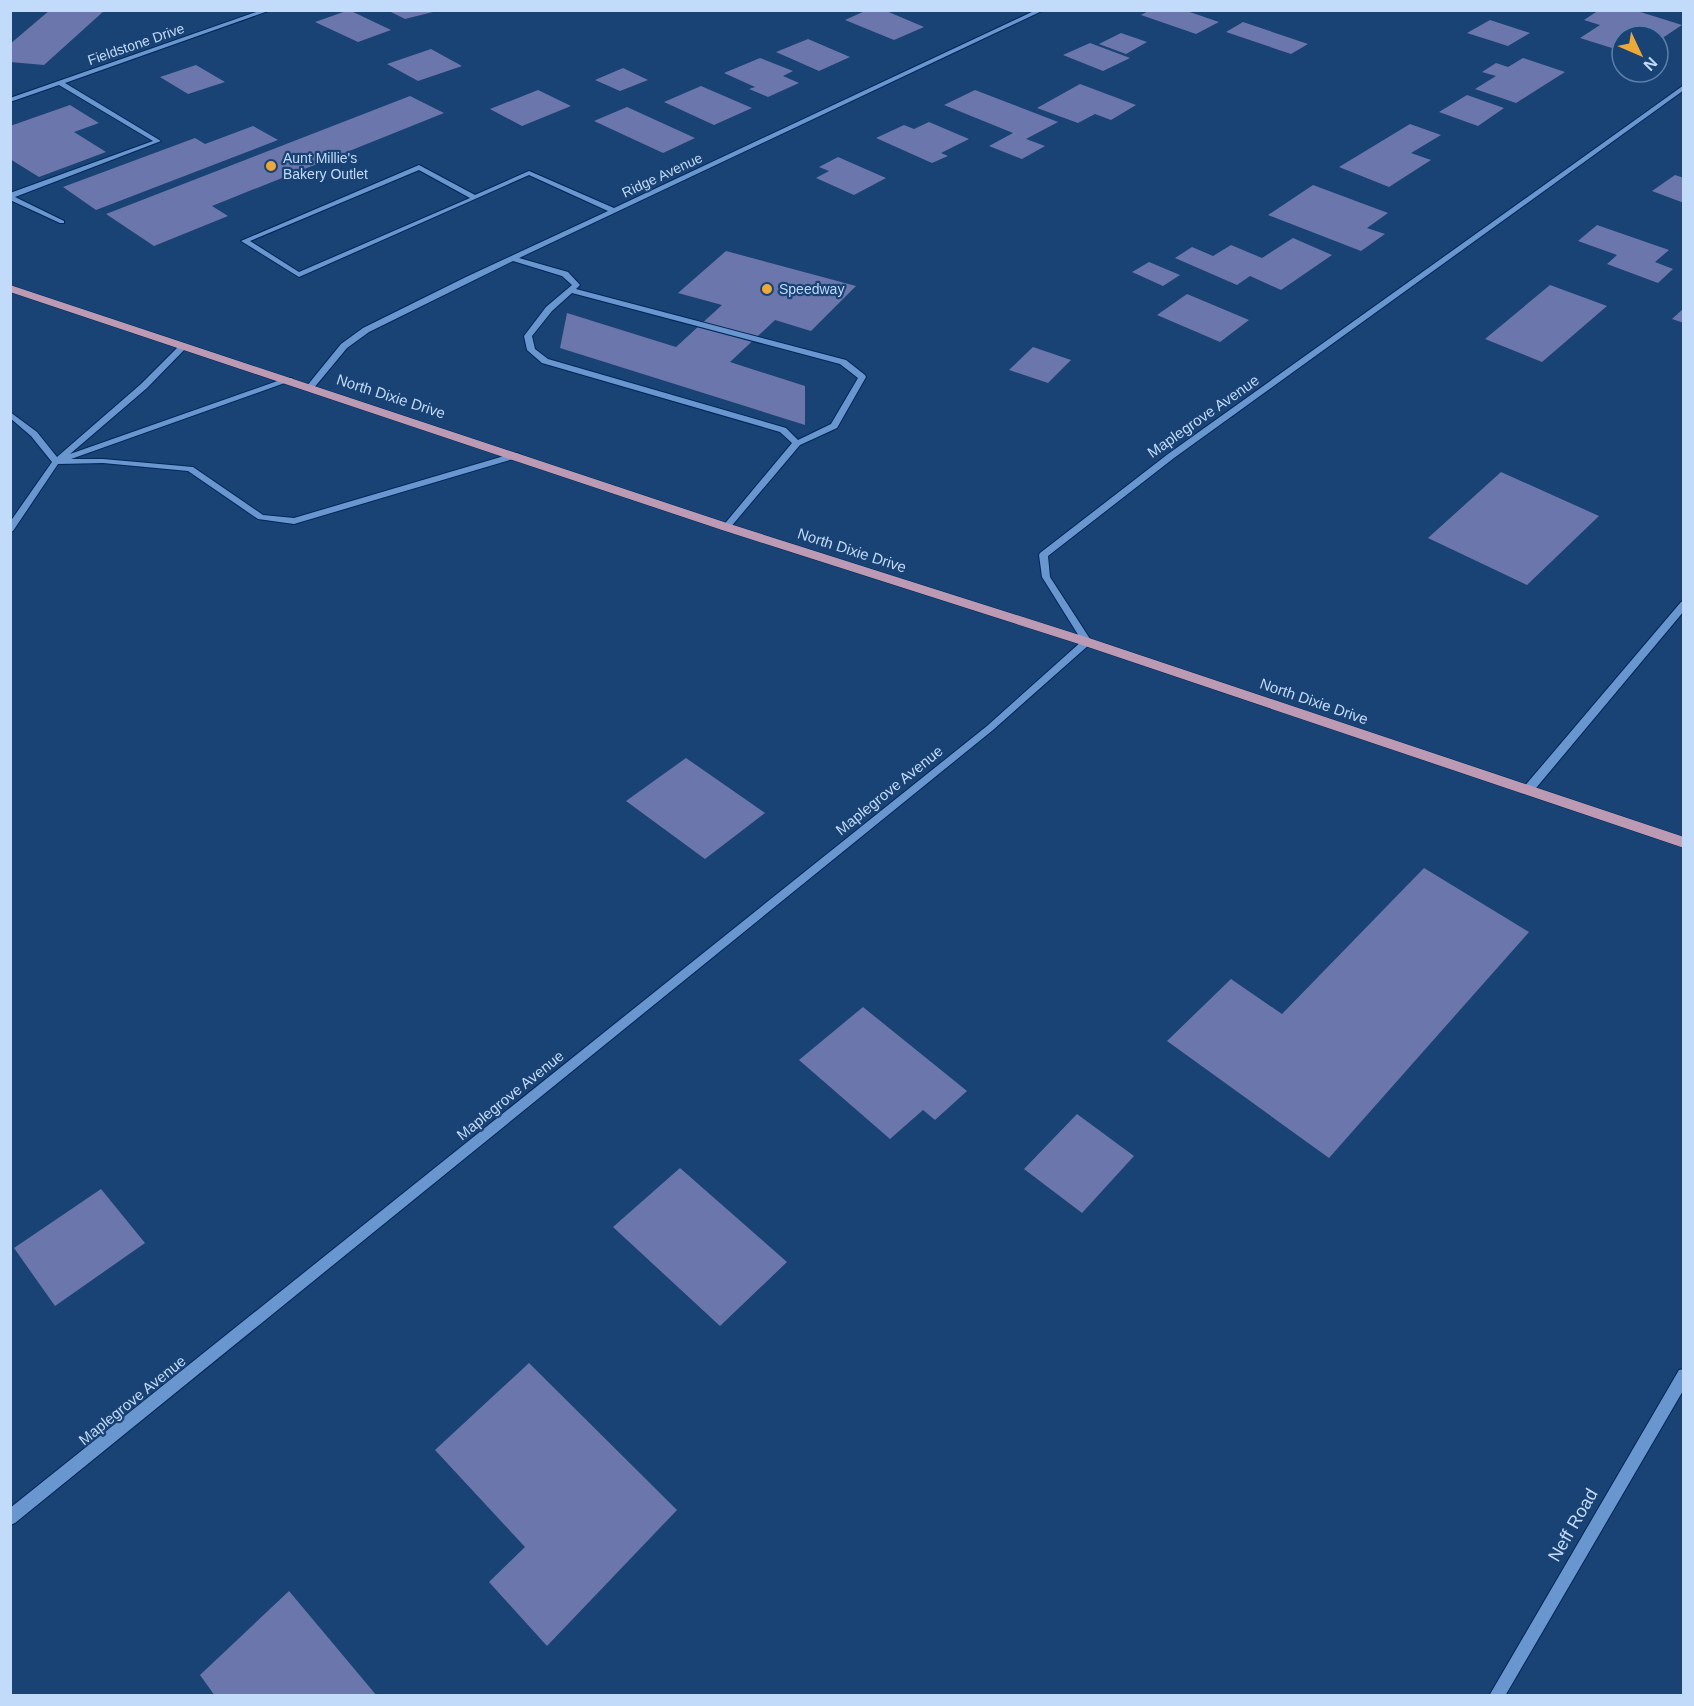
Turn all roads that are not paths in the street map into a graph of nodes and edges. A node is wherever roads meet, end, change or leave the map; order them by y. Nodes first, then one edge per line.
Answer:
1 (269, 10) edge
2 (1042, 10) edge
3 (60, 83) junction
4 (1683, 87) edge
5 (10, 100) edge
6 (10, 197) edge
7 (475, 198) junction
8 (614, 211) junction
9 (62, 222) dead end
10 (513, 259) junction
11 (10, 288) edge
12 (570, 291) junction
13 (183, 347) junction
14 (289, 380) junction
15 (310, 387) junction
16 (10, 414) edge
17 (797, 443) junction
18 (517, 455) junction
19 (56, 462) junction
20 (726, 527) junction
21 (10, 529) edge
22 (1683, 604) edge
23 (1087, 642) junction
24 (1527, 791) junction
25 (1683, 843) edge
26 (1683, 1375) edge
27 (10, 1518) edge
28 (1496, 1695) edge

1 - 3 street, Fieldstone Drive
2 - 8 street, Ridge Avenue
3 - 5 street, Fieldstone Drive
3 - 6 street
4 - 23 street, Maplegrove Avenue
6 - 9 street
7 - 7 street
7 - 8 street
8 - 10 street, Ridge Avenue
10 - 12 street
10 - 15 street, Ridge Avenue
11 - 13 main road, North Dixie Drive
12 - 17 street
12 - 17 street
13 - 14 main road, North Dixie Drive
13 - 19 street
14 - 15 main road, North Dixie Drive
14 - 19 street
15 - 18 main road, North Dixie Drive
16 - 19 street
17 - 20 street
18 - 19 street
18 - 20 main road, North Dixie Drive
19 - 21 street
20 - 23 main road, North Dixie Drive
22 - 24 street
23 - 24 main road, North Dixie Drive
23 - 27 street, Maplegrove Avenue
24 - 25 main road, North Dixie Drive
26 - 28 street, Neff Road

